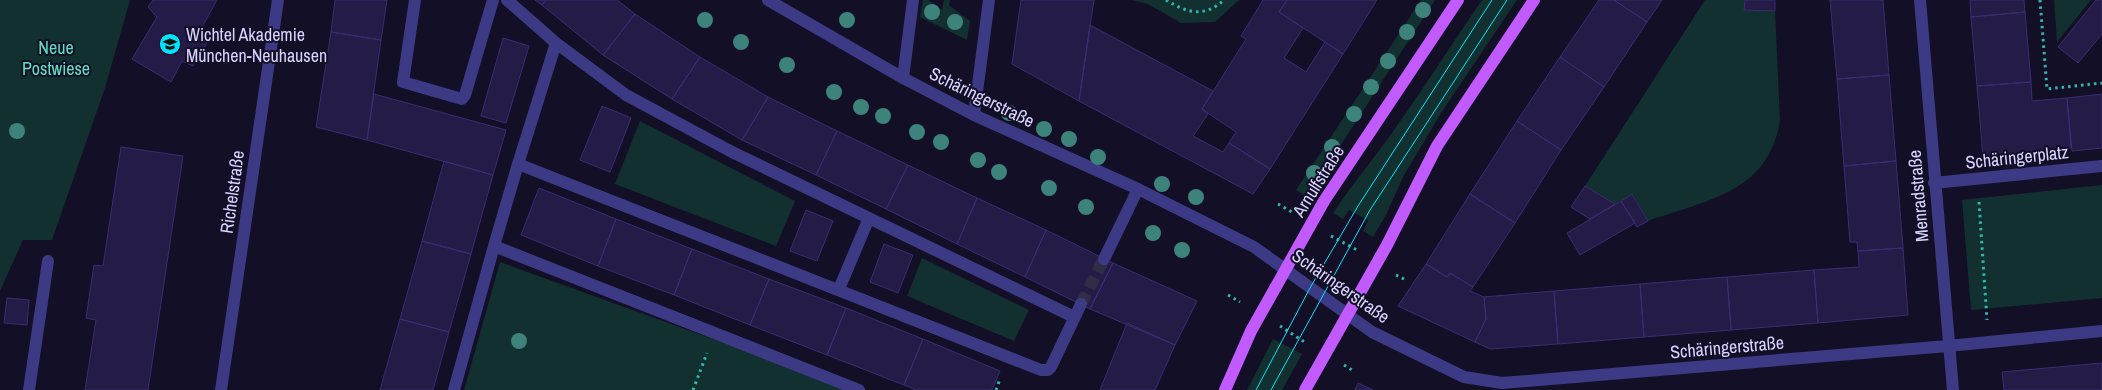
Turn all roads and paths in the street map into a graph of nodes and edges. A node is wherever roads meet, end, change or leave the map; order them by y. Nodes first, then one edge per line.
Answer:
1 (278, 0) edge
2 (415, 0) edge
3 (493, 0) edge
4 (507, 0) edge
5 (768, 0) edge
6 (913, 0) edge
7 (990, 0) edge
8 (1166, 0) edge
9 (1224, 0) edge
10 (1458, 0) edge
11 (1534, 0) edge
12 (1920, 0) edge
13 (2040, 0) edge
14 (556, 43) junction
15 (903, 78) junction
16 (2102, 83) edge
17 (974, 115) junction
18 (518, 164) junction
19 (2102, 166) edge
20 (1978, 179) junction
21 (1934, 183) junction
22 (1138, 189) junction
23 (1278, 204) dead end
24 (869, 218) junction
25 (1311, 224) junction
26 (494, 246) junction
27 (1104, 259) tunnel mouth
28 (48, 261) dead end
29 (1377, 263) junction
30 (1286, 269) junction
31 (1404, 280) dead end
32 (839, 289) junction
33 (1228, 295) dead end
34 (1081, 304) tunnel mouth
35 (1260, 315) junction
36 (1348, 316) junction
37 (1074, 317) junction
38 (2102, 331) edge
39 (715, 334) junction
40 (1989, 342) junction
41 (1948, 346) junction
42 (1325, 355) junction
43 (1352, 370) dead end
44 (29, 390) edge
45 (220, 390) edge
46 (454, 390) edge
47 (693, 390) edge
48 (859, 390) edge
49 (1226, 390) edge
50 (1305, 390) edge
51 (1953, 390) edge

1 - 45 street, Richelstraße
2 - 3 street
4 - 14 street
5 - 15 street, Schäringerstraße
6 - 15 street
7 - 17 street
8 - 9 path
10 - 25 main road, Arnulfstraße
11 - 29 main road
12 - 21 street, Menradstraße
13 - 16 path
14 - 18 street
14 - 24 street
15 - 17 street, Schäringerstraße
17 - 22 street, Schäringerstraße
18 - 26 street
18 - 32 street
19 - 20 street, Schäringerplatz
20 - 21 street, Schäringerplatz
20 - 40 path
21 - 41 street, Menradstraße
22 - 27 street
22 - 30 street, Schäringerstraße
23 - 25 path
24 - 32 street
24 - 37 street
25 - 29 path
25 - 30 main road, Arnulfstraße
26 - 39 street
26 - 46 street
28 - 44 street
29 - 31 path
29 - 36 main road
30 - 35 main road, Arnulfstraße
30 - 36 street, Schäringerstraße
32 - 37 street
33 - 35 path
34 - 37 street
35 - 42 path
35 - 49 main road, Arnulfstraße
36 - 41 street, Schäringerstraße
36 - 42 main road
38 - 40 street
39 - 47 path
39 - 48 street
40 - 41 street
41 - 51 street, Menradstraße
42 - 43 path
42 - 50 main road

